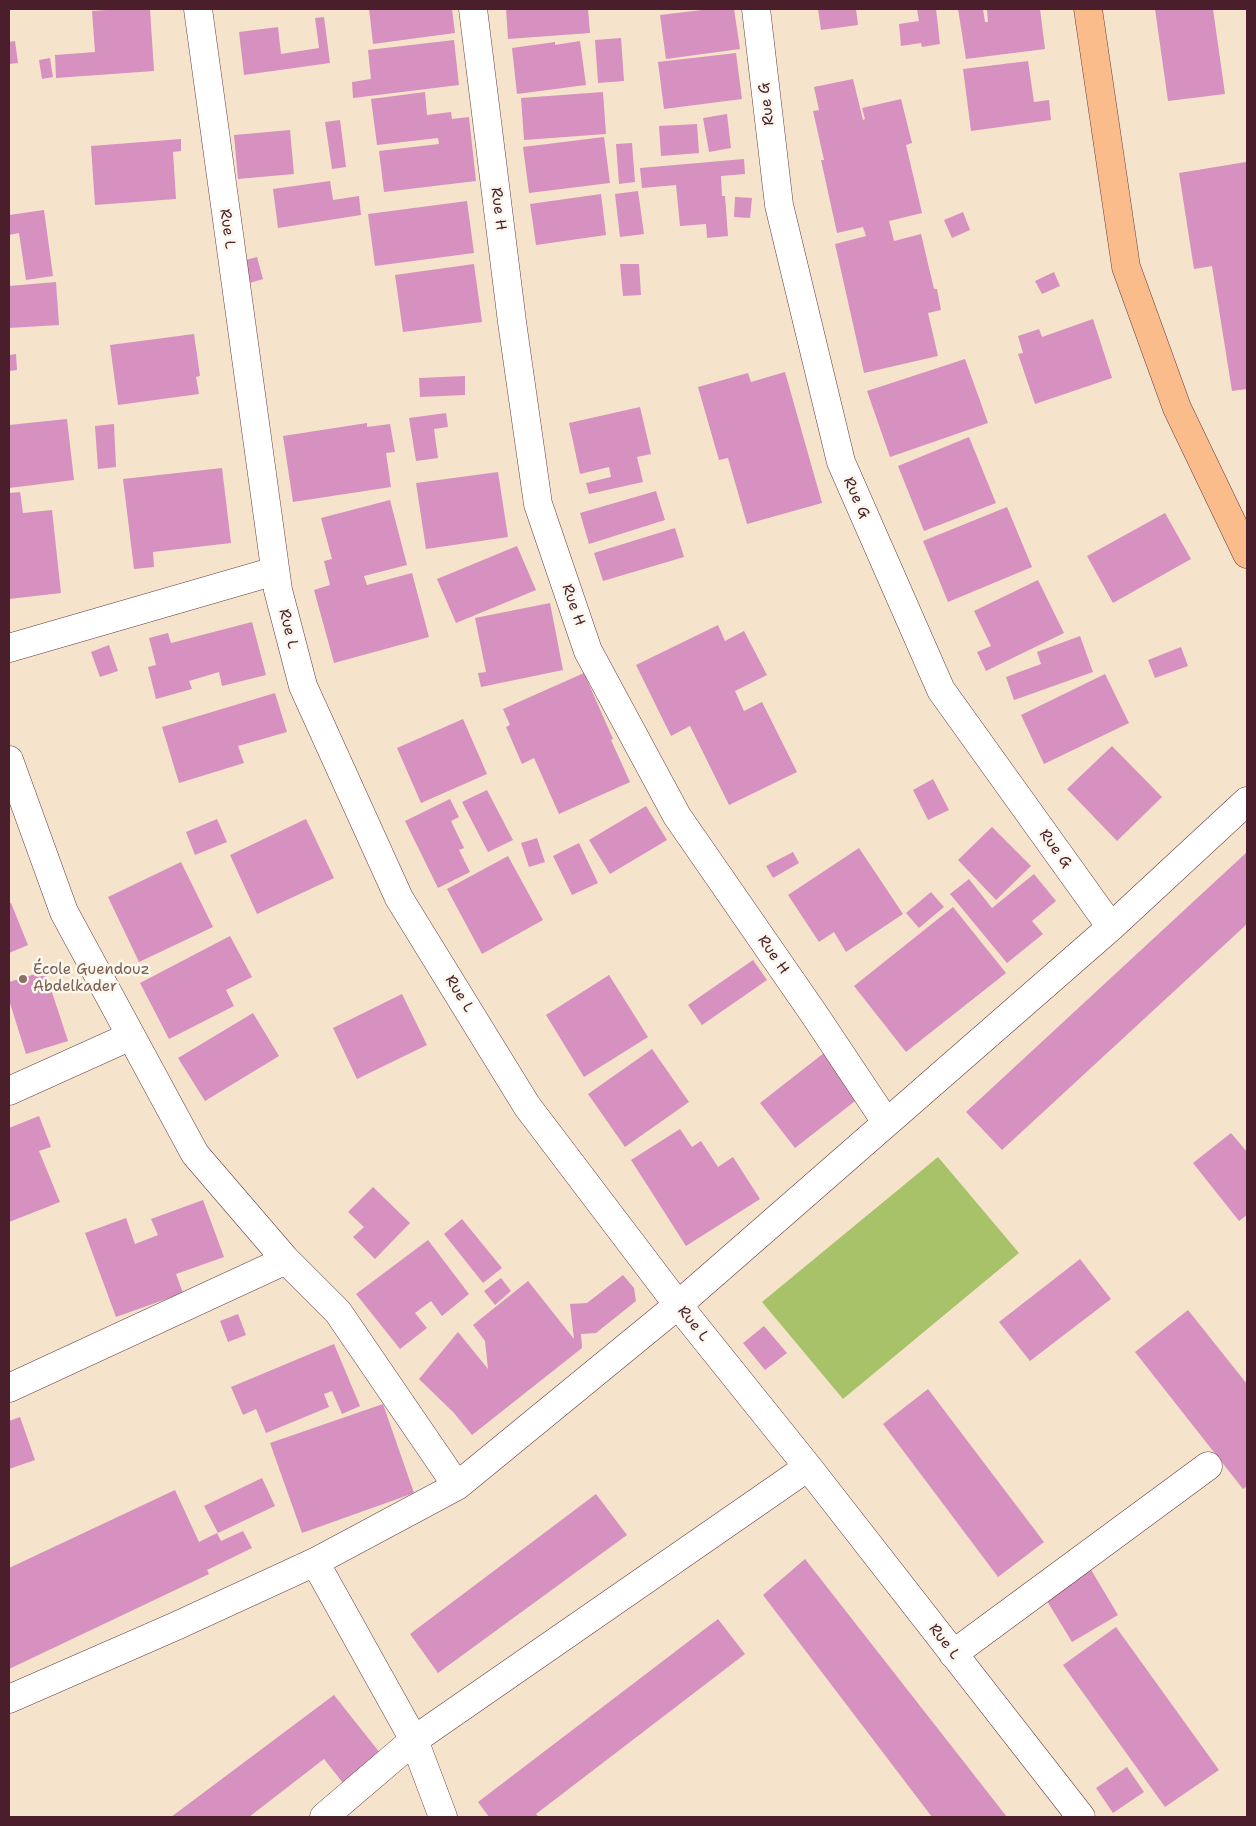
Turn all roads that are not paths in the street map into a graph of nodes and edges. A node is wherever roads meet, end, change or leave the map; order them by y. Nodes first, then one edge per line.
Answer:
1 (198, 9) edge
2 (473, 9) edge
3 (756, 9) edge
4 (1088, 9) edge
5 (1247, 554) edge
6 (275, 571) junction
7 (9, 648) edge
8 (9, 760) edge
9 (1247, 801) edge
10 (1111, 927) junction
11 (131, 1036) junction
12 (9, 1091) edge
13 (886, 1122) junction
14 (286, 1260) junction
15 (678, 1305) junction
16 (9, 1388) edge
17 (1208, 1466) dead end
18 (808, 1467) junction
19 (457, 1486) junction
20 (315, 1562) junction
21 (953, 1654) junction
22 (9, 1699) edge
23 (414, 1740) junction
24 (324, 1817) edge
25 (443, 1817) edge
26 (1081, 1817) edge

1 - 6 street, Rue L
2 - 13 street, Rue H
3 - 10 street, Rue G
4 - 5 main road
6 - 7 street
6 - 15 street, Rue L
8 - 11 street
9 - 10 street
10 - 13 street
11 - 12 street
11 - 14 street
13 - 15 street
14 - 16 street
14 - 19 street
15 - 18 street, Rue L
15 - 19 street
17 - 21 street
18 - 21 street, Rue L
18 - 23 street
19 - 20 street
20 - 22 street
20 - 23 street
21 - 26 street, Rue L
23 - 24 street
23 - 25 street

